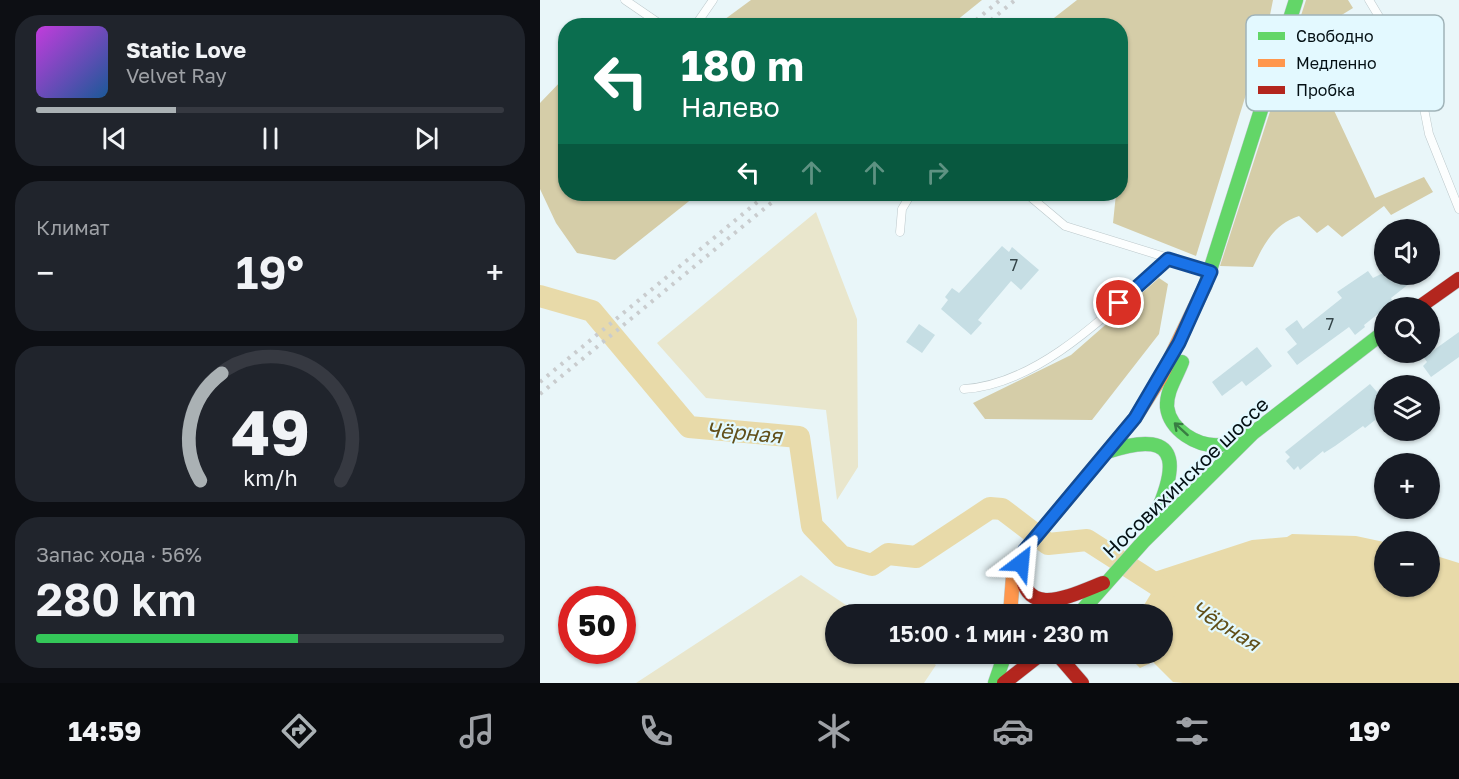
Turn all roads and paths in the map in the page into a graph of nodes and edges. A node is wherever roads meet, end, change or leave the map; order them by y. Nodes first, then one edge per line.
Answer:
1 (625, 0) edge
2 (713, 0) edge
3 (1296, 0) edge
4 (1369, 0) edge
5 (1291, 15) edge
6 (1378, 15) edge
7 (651, 18) edge
8 (701, 18) edge
9 (1261, 111) edge
10 (1425, 111) edge
11 (907, 201) edge
12 (1035, 201) edge
13 (1459, 209) edge
14 (900, 232) dead end
15 (1168, 259) junction
16 (1211, 272) junction
17 (1459, 279) edge
18 (1202, 296) junction
19 (1434, 297) edge
20 (1374, 340) edge
21 (964, 389) dead end
22 (1253, 433) junction
23 (1107, 452) junction
24 (1143, 542) junction
25 (1026, 548) junction
26 (1107, 581) junction
27 (1012, 590) junction
28 (1011, 604) edge
29 (1019, 604) edge
30 (1087, 604) edge
31 (1094, 604) edge
32 (1002, 664) edge
33 (1030, 664) edge
34 (1036, 664) edge
35 (1066, 664) edge
36 (1079, 664) edge
37 (995, 683) edge
38 (1004, 683) edge
39 (1022, 683) edge
40 (1083, 683) edge

1 - 7 lane
2 - 8 lane
3 - 5 main road
4 - 6 lane
9 - 16 main road
10 - 13 lane
11 - 14 lane
12 - 15 lane
15 - 16 lane
15 - 21 lane
16 - 18 main road
17 - 19 main road
22 -> 18 main road
18 - 23 main road
20 - 22 main road, Носовихинское шоссе
22 - 24 main road, Носовихинское шоссе
23 - 24 main road
23 - 25 main road
24 - 26 main road, Носовихинское шоссе
25 - 26 main road
25 - 27 main road
26 - 30 main road, Носовихинское шоссе
26 - 31 main road
27 - 28 main road
27 - 29 main road
32 - 37 main road
33 - 38 main road
34 - 39 main road
35 - 40 main road
36 - 40 main road

